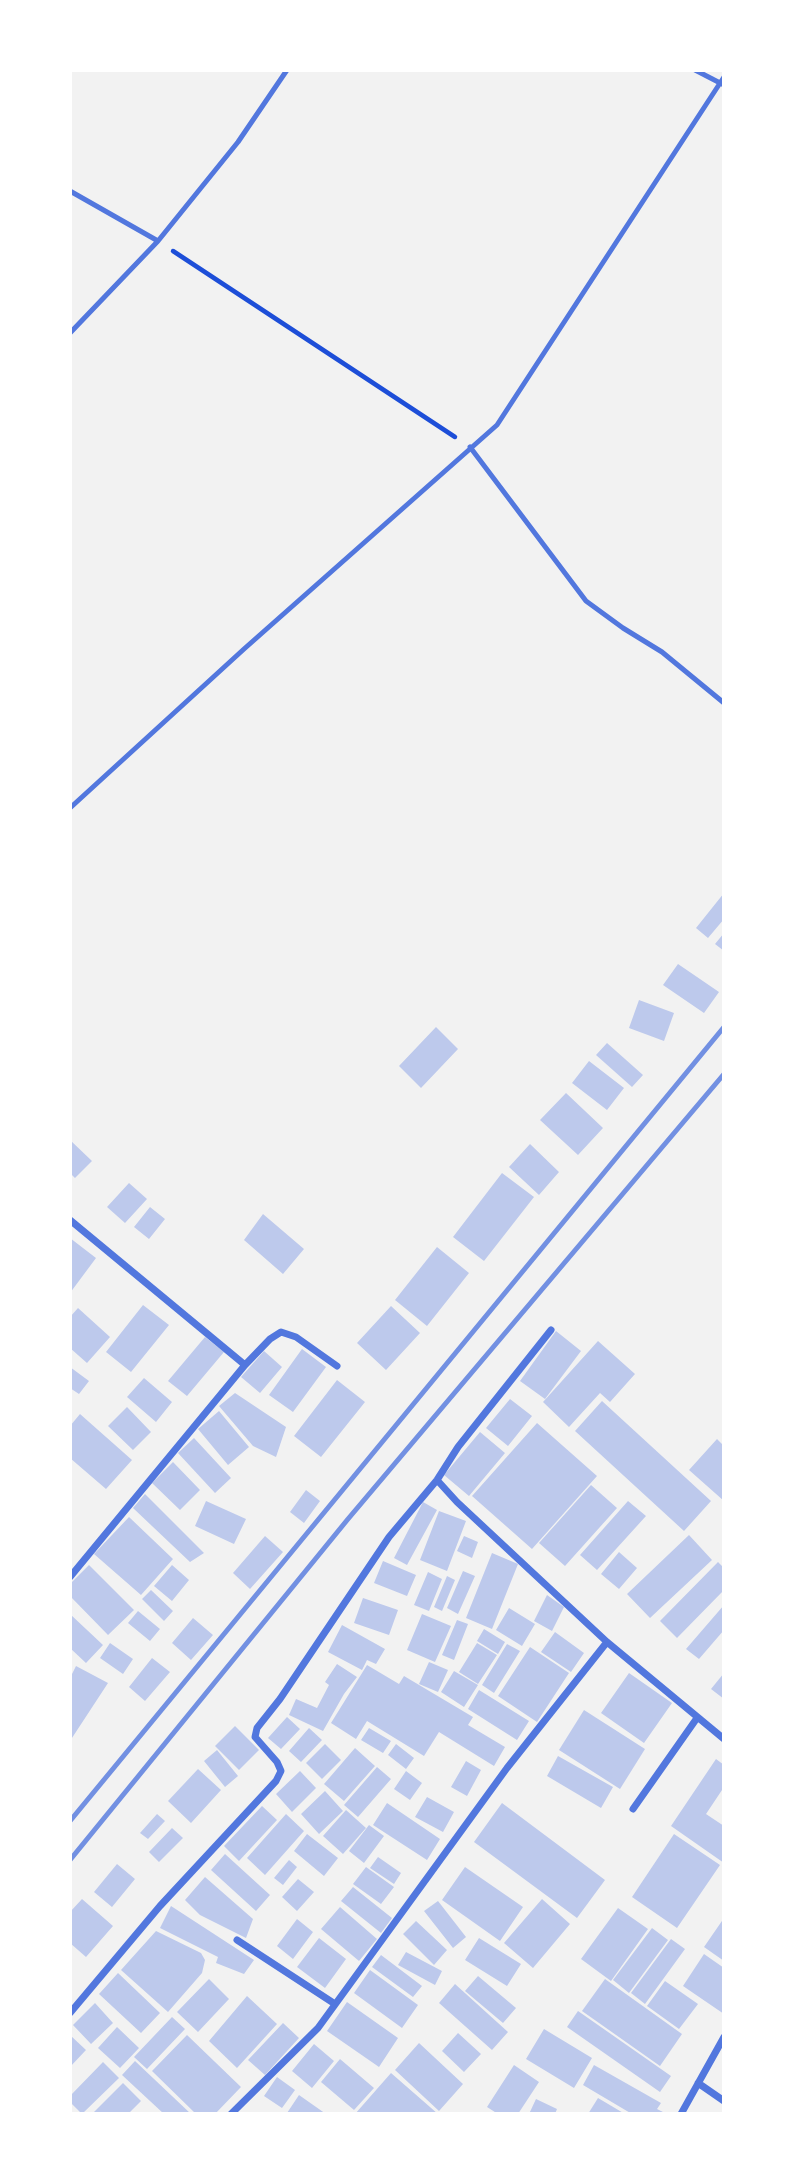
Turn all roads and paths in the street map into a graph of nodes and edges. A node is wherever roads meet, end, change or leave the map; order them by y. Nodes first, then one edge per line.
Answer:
1 (287, 70) edge
2 (695, 70) edge
3 (724, 77) edge
4 (722, 84) edge
5 (70, 191) edge
6 (158, 241) junction
7 (70, 333) edge
8 (471, 447) junction
9 (724, 703) edge
10 (70, 808) edge
11 (70, 1220) edge
12 (551, 1330) dead end
13 (245, 1365) junction
14 (337, 1366) dead end
15 (437, 1480) junction
16 (70, 1577) edge
17 (607, 1642) junction
18 (697, 1718) junction
19 (724, 1739) edge
20 (634, 1809) dead end
21 (237, 1940) dead end
22 (335, 2004) junction
23 (70, 2012) edge
24 (724, 2037) edge
25 (698, 2084) junction
26 (724, 2101) edge
27 (231, 2114) edge
28 (681, 2114) edge

1 - 6 lane
2 - 4 lane
3 - 4 lane
4 - 8 lane
5 - 6 lane
6 - 7 lane
6 - 8 path
8 - 9 lane
8 - 10 lane
11 - 13 street
12 - 15 street
13 - 14 street
13 - 16 street
15 - 17 street
15 - 23 street
17 - 18 street
17 - 22 street
18 - 19 street
18 - 20 street
21 - 22 street
22 - 27 street
24 - 25 street
25 - 26 street
25 - 28 street

